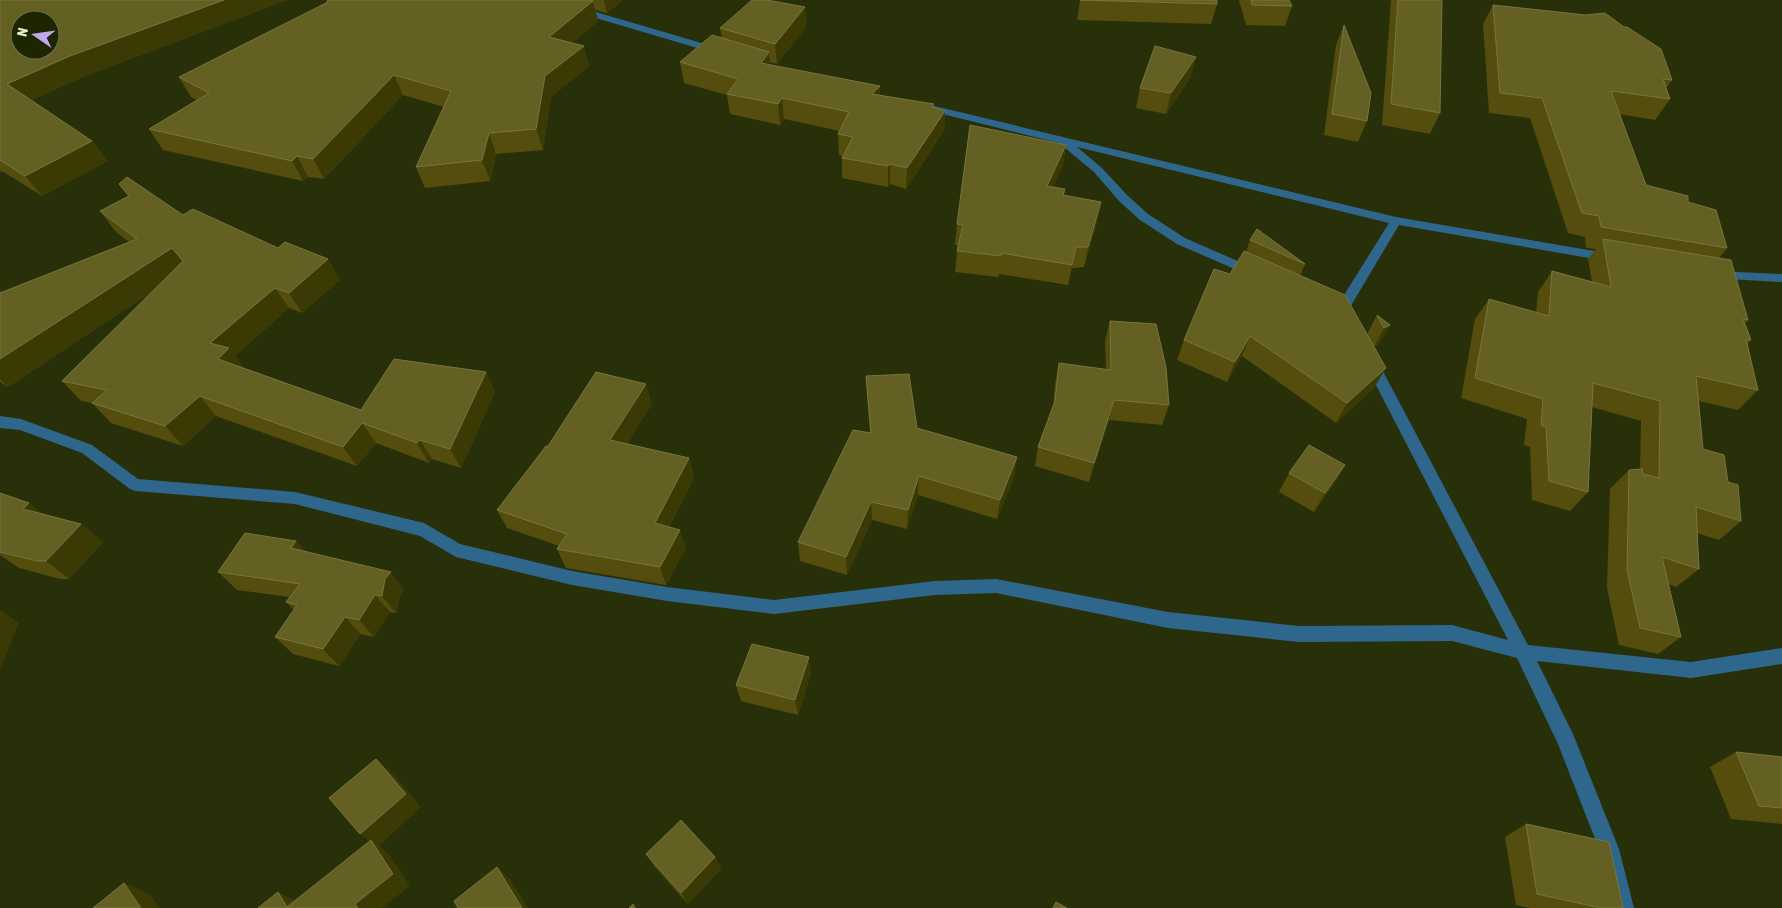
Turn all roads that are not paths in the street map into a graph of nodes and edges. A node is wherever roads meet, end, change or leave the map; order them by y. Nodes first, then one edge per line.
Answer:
1 (545, 0) edge
2 (733, 56) edge
3 (910, 103) edge
4 (1060, 139) junction
5 (1396, 221) junction
6 (1621, 259) edge
7 (1709, 274) edge
8 (1782, 278) edge
9 (1270, 280) edge
10 (1324, 304) edge
11 (1341, 311) junction
12 (1352, 327) edge
13 (1366, 353) edge
14 (0, 422) edge
15 (1524, 652) junction
16 (1782, 656) edge
17 (1624, 908) edge

1 - 2 street
3 - 4 street
4 - 5 street
4 - 9 street
5 - 6 street
5 - 11 street
7 - 8 street
10 - 11 street
11 - 12 street
13 - 15 street
14 - 15 street
15 - 16 street
15 - 17 street

